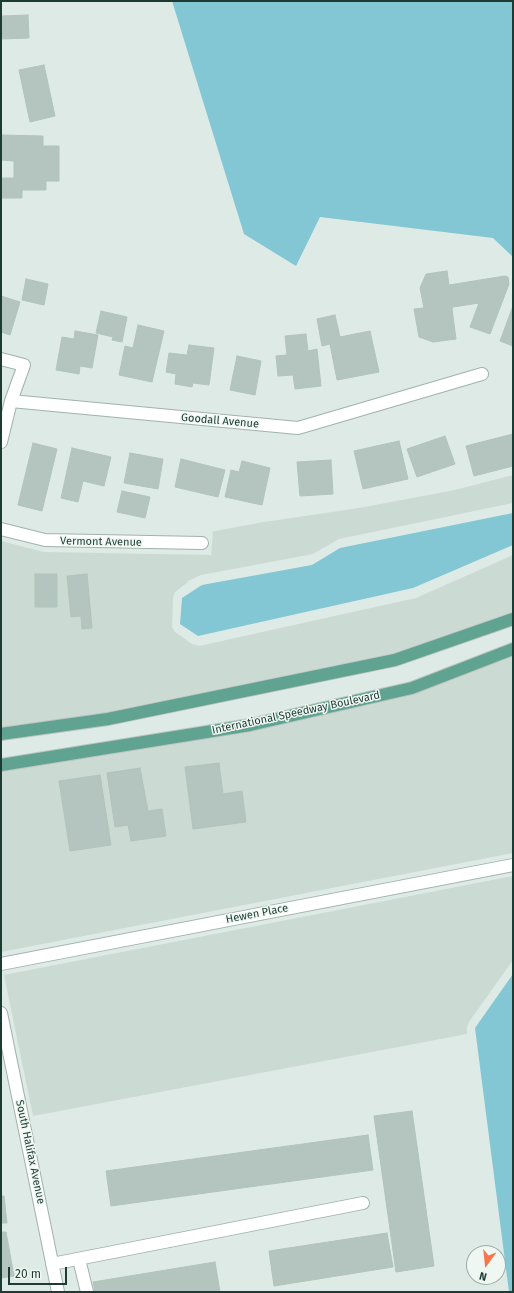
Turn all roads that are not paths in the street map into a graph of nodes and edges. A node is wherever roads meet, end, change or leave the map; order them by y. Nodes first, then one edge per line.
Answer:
1 (1, 359) edge
2 (482, 374) dead end
3 (11, 401) junction
4 (1, 442) edge
5 (1, 529) edge
6 (202, 543) dead end
7 (513, 619) edge
8 (513, 649) edge
9 (1, 734) edge
10 (1, 764) edge
11 (513, 865) edge
12 (1, 964) edge
13 (1, 1013) edge
14 (363, 1203) dead end
15 (79, 1259) junction
16 (52, 1264) junction
17 (58, 1292) edge
18 (87, 1292) edge

1 - 3 street
2 - 3 street, Goodall Avenue
3 - 4 street
5 - 6 street, Vermont Avenue
7 - 9 main road
8 - 10 main road, International Speedway Boulevard
11 - 12 street, Hewen Place
13 - 16 street, South Halifax Avenue
14 - 15 street
15 - 16 street
15 - 18 street
16 - 17 street, South Halifax Avenue

